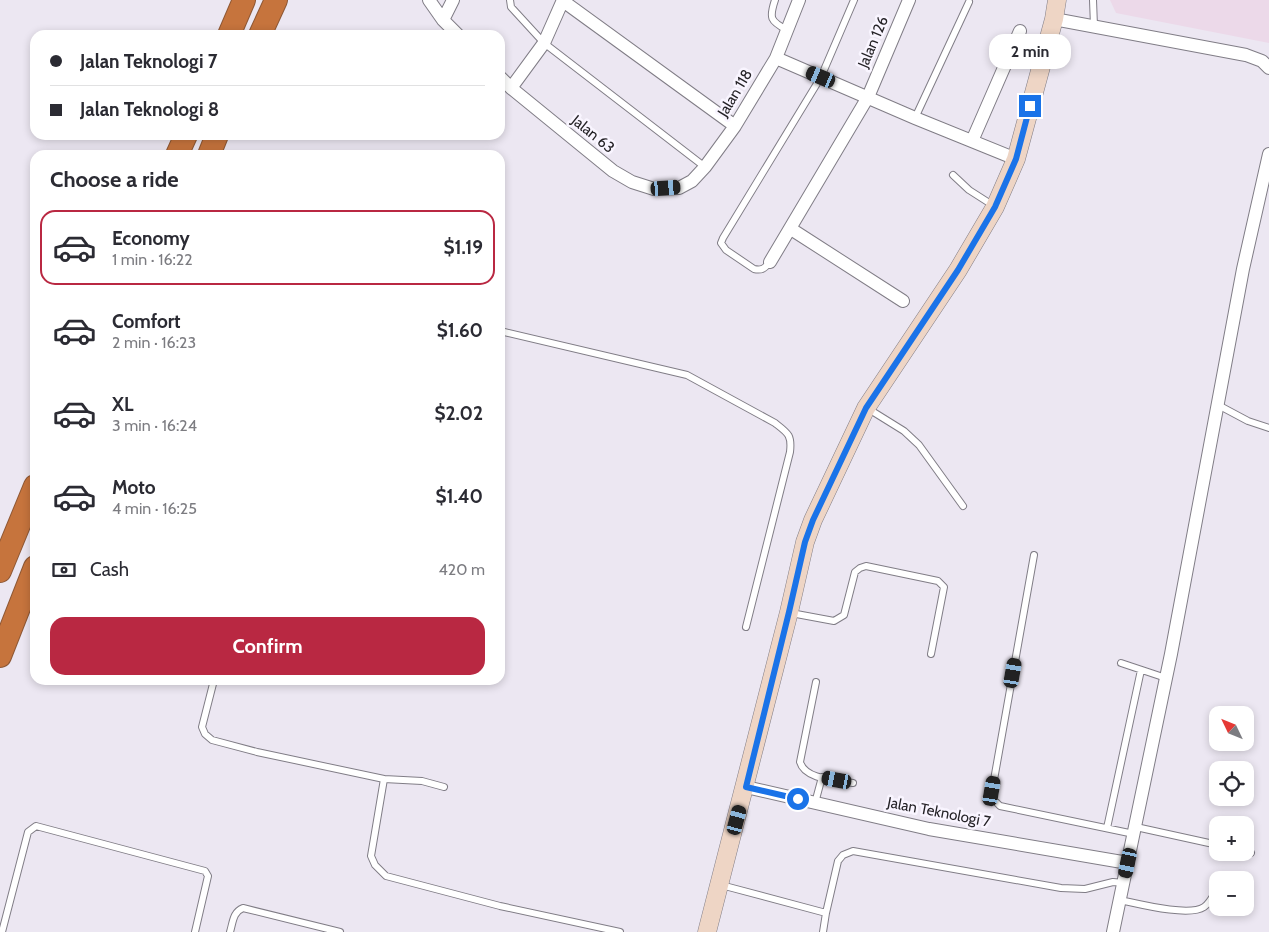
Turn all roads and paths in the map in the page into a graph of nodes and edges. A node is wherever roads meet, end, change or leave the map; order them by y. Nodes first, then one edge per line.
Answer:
1 (276, 0) edge
2 (429, 0) edge
3 (453, 0) edge
4 (510, 0) edge
5 (563, 0) edge
6 (776, 0) edge
7 (798, 0) edge
8 (854, 0) edge
9 (909, 0) edge
10 (1057, 0) edge
11 (1093, 0) edge
12 (241, 1) edge
13 (969, 2) dead end
14 (1054, 19) junction
15 (444, 20) junction
16 (1094, 26) junction
17 (231, 30) edge
18 (262, 30) edge
19 (453, 30) edge
20 (787, 30) junction
21 (1020, 31) dead end
22 (544, 43) junction
23 (776, 58) junction
24 (1269, 68) edge
25 (821, 77) junction
26 (505, 82) edge
27 (511, 88) junction
28 (868, 97) junction
29 (915, 118) junction
30 (735, 126) junction
31 (972, 141) junction
32 (1269, 154) edge
33 (1016, 159) junction
34 (705, 167) junction
35 (953, 175) dead end
36 (679, 188) joint
37 (995, 207) junction
38 (790, 228) junction
39 (770, 262) joint
40 (903, 301) dead end
41 (505, 332) edge
42 (1218, 405) junction
43 (866, 408) junction
44 (1269, 428) edge
45 (30, 498) edge
46 (963, 506) dead end
47 (1034, 555) dead end
48 (0, 570) edge
49 (30, 580) edge
50 (789, 612) junction
51 (746, 626) dead end
52 (931, 654) dead end
53 (0, 656) edge
54 (1121, 663) dead end
55 (1141, 670) junction
56 (1166, 678) junction
57 (816, 682) dead end
58 (213, 685) edge
59 (822, 777) junction
60 (384, 779) junction
61 (852, 783) dead end
62 (444, 787) dead end
63 (746, 787) junction
64 (815, 803) junction
65 (1107, 828) junction
66 (1135, 830) junction
67 (1209, 843) edge
68 (1128, 863) junction
69 (1124, 884) junction
70 (720, 885) junction
71 (1120, 900) junction
72 (1209, 902) edge
73 (826, 913) junction
74 (322, 930) edge
75 (2, 932) edge
76 (195, 932) edge
77 (230, 932) edge
78 (340, 932) edge
79 (620, 932) edge
80 (707, 932) edge
81 (823, 932) edge
82 (1113, 932) edge

1 - 18 highway
2 - 15 street
3 - 15 street
4 - 22 lane
5 - 22 street
5 - 30 street
6 - 20 lane
7 - 20 street, Jalan 118
8 - 25 lane
9 - 28 street, Jalan 126
10 - 14 street
11 - 16 lane
12 - 17 highway
13 - 29 lane
14 - 16 street
14 - 33 street
15 - 19 street
16 - 24 street
20 - 23 street, Jalan 118
21 - 31 street
22 - 27 street
22 - 34 lane
23 - 25 street
23 - 30 street, Jalan 118
25 - 28 street
25 - 39 lane
26 - 27 street, Jalan 63
27 - 36 street, Jalan 63
28 - 29 street
28 - 38 street, Jalan 126
29 - 31 street
30 - 34 street, Jalan 118
31 - 33 street
32 - 42 street
33 - 37 street
34 - 36 street, Jalan 118
35 - 37 lane
37 - 43 street
38 - 39 street, Jalan 126
38 - 40 street
41 - 51 lane
42 - 44 lane
42 - 56 street
43 - 46 lane
43 - 50 street
45 - 48 highway
47 - 65 lane
49 - 53 highway
50 - 52 lane
50 - 63 street
54 - 55 lane
55 - 56 lane
55 - 65 lane
56 - 66 street
57 - 59 lane
58 - 60 lane
59 - 61 lane
59 - 64 lane
60 - 62 lane
60 - 79 lane
63 - 64 street, Jalan Teknologi 7
63 - 70 street
64 - 68 street, Jalan Teknologi 7
65 - 66 lane
66 - 67 lane
66 - 68 street
68 - 69 street
69 - 71 street
69 - 73 lane
70 - 73 lane
70 - 80 street
71 - 72 lane
71 - 82 street
73 - 81 lane
74 - 77 lane
74 - 78 lane
75 - 76 lane

